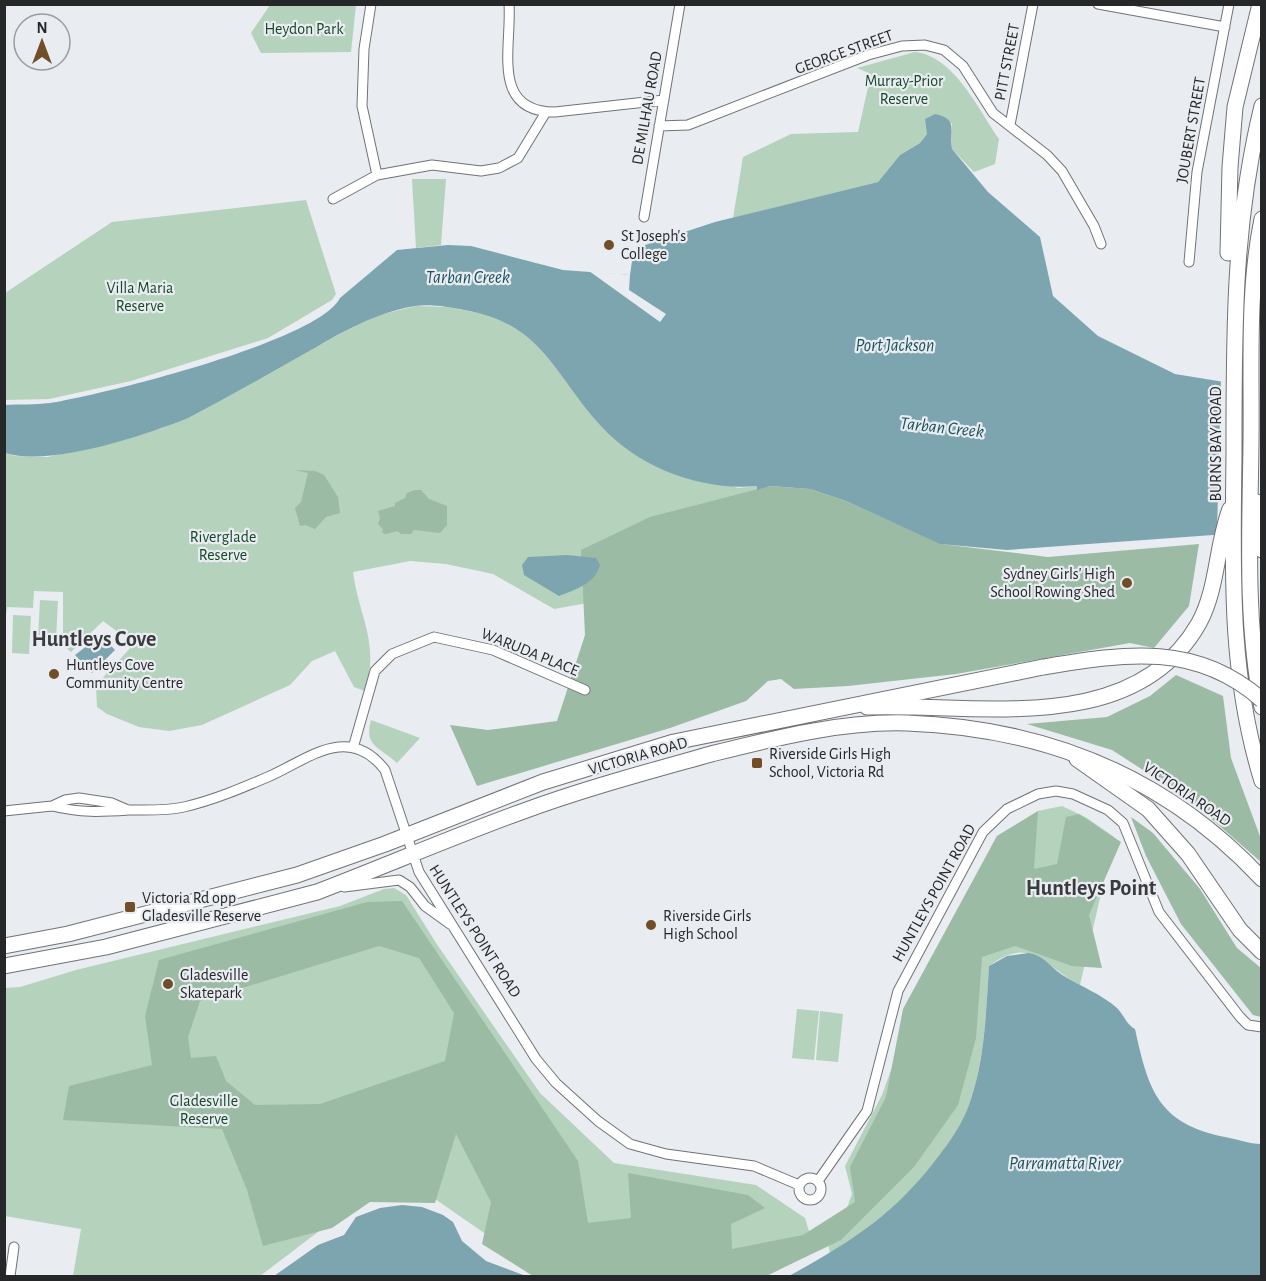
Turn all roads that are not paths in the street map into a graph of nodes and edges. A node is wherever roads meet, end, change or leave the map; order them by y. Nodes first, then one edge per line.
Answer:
1 (371, 4) edge
2 (509, 4) edge
3 (680, 4) edge
4 (1033, 4) edge
5 (1098, 4) edge
6 (1228, 4) edge
7 (1260, 4) edge
8 (1225, 27) junction
9 (664, 100) junction
10 (1262, 106) edge
11 (546, 114) junction
12 (1010, 124) junction
13 (659, 126) junction
14 (377, 175) junction
15 (333, 199) dead end
16 (644, 217) dead end
17 (1262, 219) edge
18 (1101, 244) dead end
19 (1190, 262) dead end
20 (1262, 265) edge
21 (1252, 318) junction
22 (1234, 319) junction
23 (1251, 445) junction
24 (1233, 499) junction
25 (1262, 550) edge
26 (585, 690) dead end
27 (1262, 700) edge
28 (1262, 707) edge
29 (805, 714) junction
30 (353, 748) junction
31 (1071, 753) junction
32 (1262, 781) edge
33 (4, 811) edge
34 (405, 836) junction
35 (411, 855) junction
36 (1262, 879) edge
37 (317, 892) junction
38 (455, 927) junction
39 (4, 946) edge
40 (1262, 952) edge
41 (4, 966) edge
42 (1262, 1027) edge
43 (818, 1181) junction
44 (799, 1185) junction
45 (14, 1247) dead end
46 (10, 1276) edge

1 - 14 street
2 - 11 street
3 - 9 street, DE MILHAU ROAD
4 - 12 street, PITT STREET
5 - 8 street
6 - 8 street, JOUBERT STREET
7 - 22 main road
8 - 19 street, JOUBERT STREET
9 - 11 street
9 - 13 street, DE MILHAU ROAD
10 - 22 main road, BURNS BAY ROAD
11 - 14 street
12 - 13 street, GEORGE STREET
12 - 18 street, GEORGE STREET
13 - 16 street, DE MILHAU ROAD
14 - 15 street
17 - 21 main road, BURNS BAY ROAD
20 - 21 main road
21 - 23 main road, BURNS BAY ROAD
22 - 24 main road, BURNS BAY ROAD
23 - 25 main road
23 - 28 main road, BURNS BAY ROAD
24 - 29 main road
24 - 32 main road, BURNS BAY ROAD
26 - 30 street, WARUDA PLACE
27 - 29 main road, VICTORIA ROAD, bridge
29 - 34 main road, VICTORIA ROAD
30 - 33 street
30 - 34 street, HUNTLEYS POINT ROAD
31 - 35 main road, VICTORIA ROAD
31 - 36 main road, VICTORIA ROAD
31 - 40 main road
34 - 35 street, HUNTLEYS POINT ROAD
34 - 39 main road, VICTORIA ROAD
35 - 37 main road, VICTORIA ROAD
35 - 38 street, HUNTLEYS POINT ROAD
37 - 38 street
37 - 41 main road, VICTORIA ROAD
38 - 44 street, HUNTLEYS POINT ROAD
42 - 43 street, HUNTLEYS POINT ROAD
43 - 44 street
43 - 44 street
45 - 46 street

